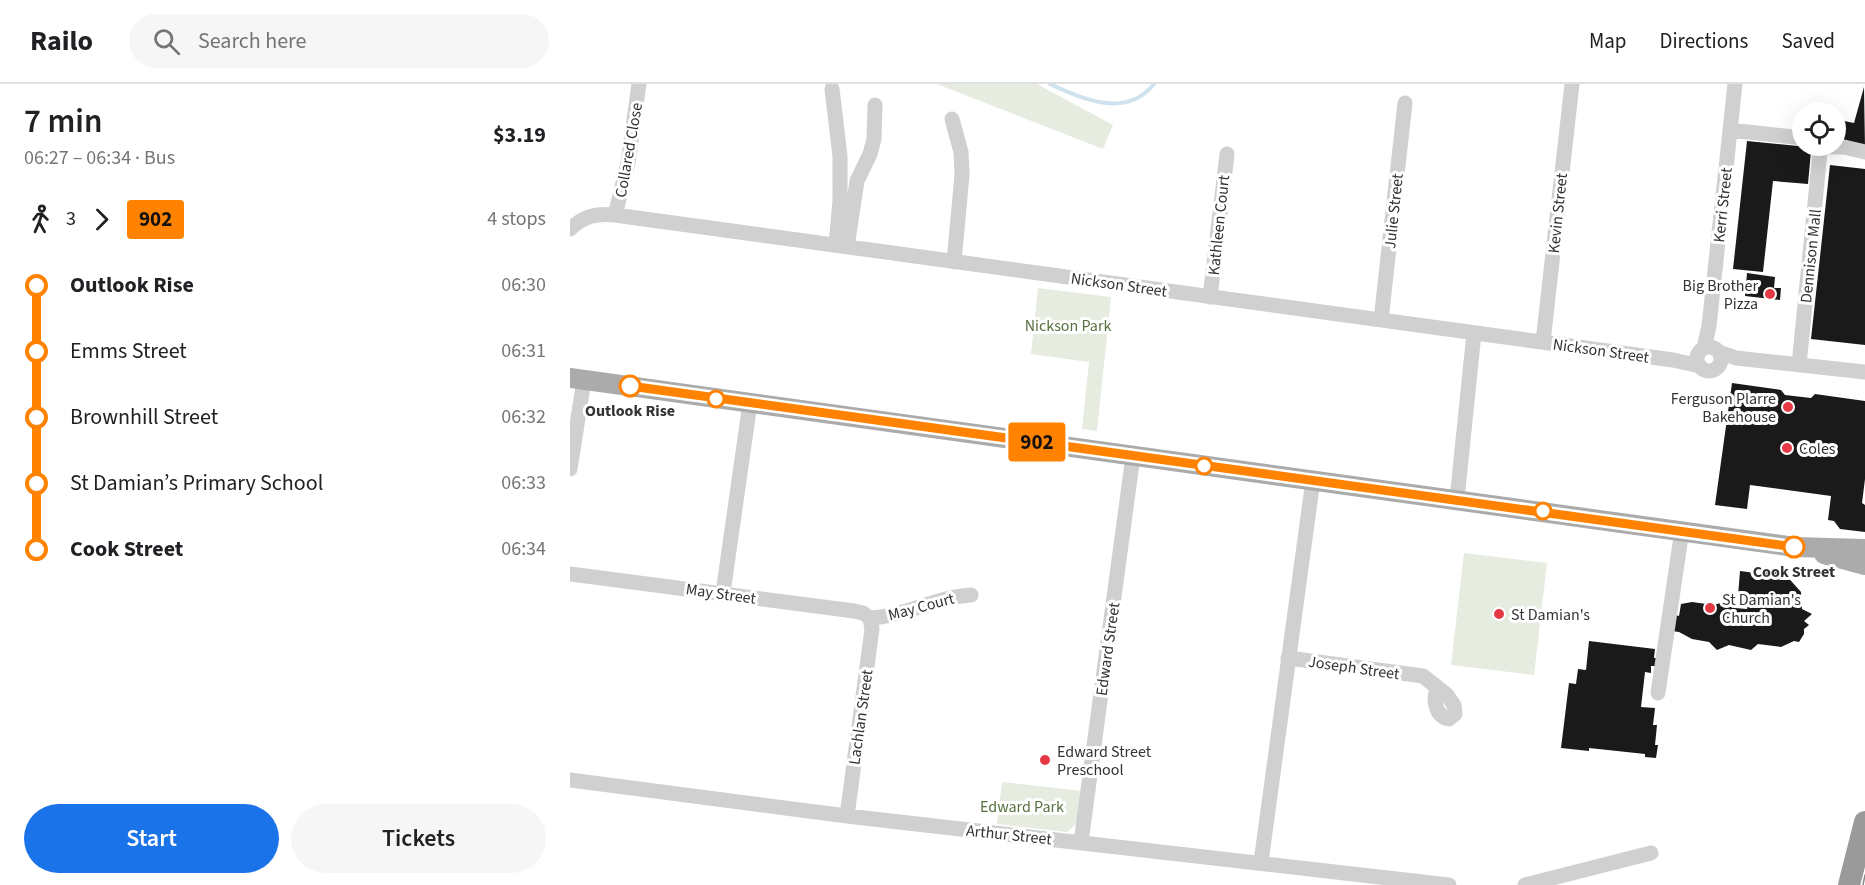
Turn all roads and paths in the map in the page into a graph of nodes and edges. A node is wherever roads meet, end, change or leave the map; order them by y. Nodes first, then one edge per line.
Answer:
1 (639, 84) edge
2 (1572, 84) edge
3 (1736, 84) edge
4 (831, 89) dead end
5 (1405, 103) dead end
6 (875, 105) dead end
7 (952, 119) dead end
8 (1730, 130) junction
9 (1792, 137) edge
10 (1846, 147) edge
11 (1865, 152) edge
12 (1227, 154) dead end
13 (1820, 156) edge
14 (615, 214) junction
15 (570, 229) edge
16 (841, 246) junction
17 (954, 261) junction
18 (1210, 297) junction
19 (1381, 320) junction
20 (1474, 333) junction
21 (1543, 342) junction
22 (1713, 356) junction
23 (1799, 365) junction
24 (1865, 372) edge
25 (577, 379) edge
26 (750, 403) junction
27 (1133, 456) junction
28 (570, 469) edge
29 (1313, 480) junction
30 (1457, 499) junction
31 (1682, 531) junction
32 (1802, 548) junction
33 (1865, 549) edge
34 (1865, 565) edge
35 (570, 574) edge
36 (723, 593) junction
37 (971, 595) dead end
38 (870, 618) junction
39 (1288, 658) junction
40 (1437, 689) dead end
41 (1658, 693) dead end
42 (570, 780) edge
43 (847, 816) junction
44 (1865, 822) edge
45 (1081, 842) junction
46 (1650, 854) dead end
47 (1260, 862) junction
48 (1449, 885) edge
49 (1524, 885) edge
50 (1849, 885) edge

1 - 14 street, Collared Close
2 - 21 street, Kevin Street
3 - 8 street, Kerri Street
4 - 16 street
5 - 19 street, Julie Street
6 - 16 street
7 - 17 street
8 - 9 street
8 - 22 street, Kerri Street
10 - 11 street
12 - 18 street, Kathleen Court
13 - 23 street, Dennison Mall
14 - 15 street, Nickson Street
14 - 16 street, Nickson Street
16 - 17 street, Nickson Street
17 - 18 street, Nickson Street
18 - 19 street, Nickson Street
19 - 20 street, Nickson Street
20 - 21 street, Nickson Street
20 - 30 street
21 - 22 street, Nickson Street
22 - 23 street, Nickson Street
23 - 24 street, Nickson Street
25 - 26 main road
25 - 28 street
26 - 27 main road
26 - 36 street
27 - 29 main road
27 - 45 street, Edward Street
29 - 30 main road
29 - 39 street
30 - 31 main road
31 - 32 main road
31 - 41 street
32 - 33 main road
32 - 34 main road
35 - 36 street, May Street
36 - 38 street, May Street
37 - 38 street, May Court
38 - 43 street, Lachlan Street
39 - 40 street, Joseph Street
39 - 47 street
42 - 43 street, Arthur Street
43 - 45 street, Arthur Street
44 - 50 highway
45 - 47 street, Arthur Street
46 - 49 street
47 - 48 street, Arthur Street

